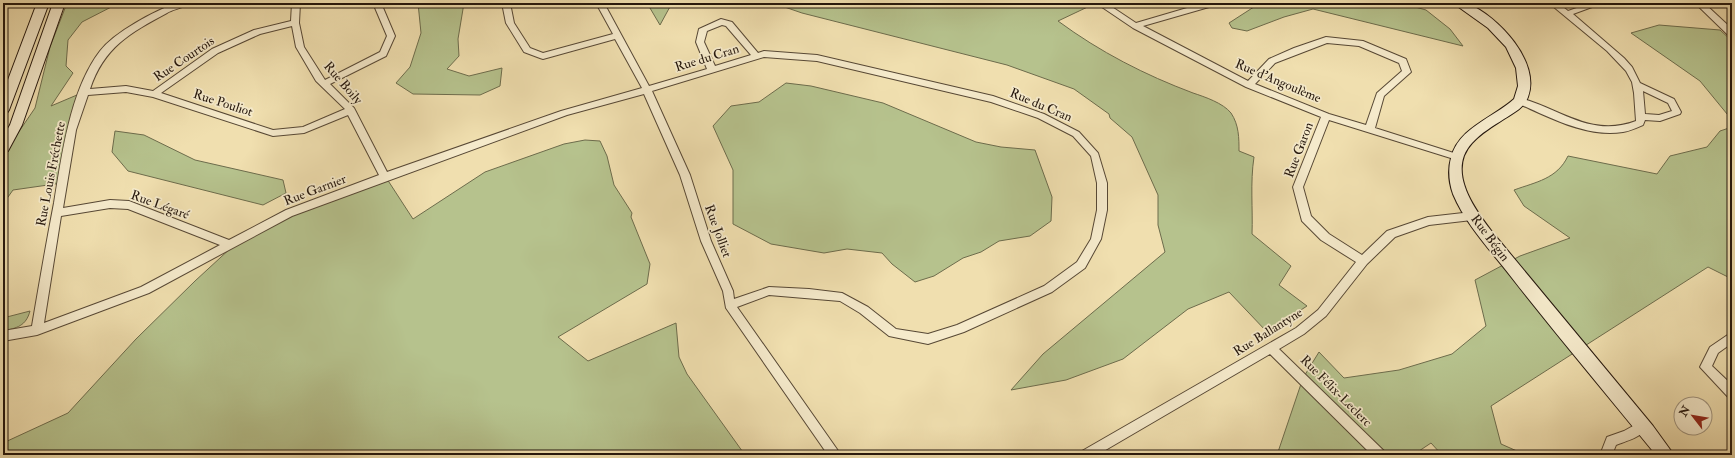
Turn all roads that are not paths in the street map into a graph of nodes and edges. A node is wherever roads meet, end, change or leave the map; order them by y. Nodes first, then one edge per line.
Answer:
1 (43, 3) edge
2 (59, 3) edge
3 (185, 3) edge
4 (296, 3) edge
5 (377, 3) edge
6 (506, 3) edge
7 (600, 3) edge
8 (1100, 3) edge
9 (1213, 3) edge
10 (1459, 3) edge
11 (1552, 3) edge
12 (1599, 3) edge
13 (1699, 3) edge
14 (1189, 6) edge
15 (1566, 14) junction
16 (295, 23) junction
17 (1136, 26) junction
18 (1732, 34) edge
19 (616, 36) junction
20 (756, 56) junction
21 (712, 70) junction
22 (323, 84) junction
23 (1636, 84) junction
24 (1249, 85) junction
25 (647, 90) junction
26 (84, 92) junction
27 (154, 94) junction
28 (1520, 101) junction
29 (3, 110) edge
30 (352, 110) junction
31 (1326, 116) junction
32 (1640, 117) junction
33 (1370, 128) junction
34 (3, 148) edge
35 (1457, 157) junction
36 (385, 177) junction
37 (57, 213) junction
38 (1472, 216) junction
39 (228, 244) junction
40 (1363, 261) junction
41 (730, 305) junction
42 (37, 330) junction
43 (3, 336) edge
44 (1732, 337) edge
45 (1271, 348) junction
46 (1732, 393) edge
47 (1642, 426) junction
48 (835, 455) edge
49 (1086, 455) edge
50 (1380, 455) edge
51 (1606, 455) edge
52 (1666, 455) edge

1 - 29 street
2 - 34 street
3 - 26 street, Rue Louis Fréchette
4 - 16 street, Rue Boily
5 - 22 street
6 - 19 street
7 - 19 street, Rue Jolliet
8 - 17 street, Rue d'Angoulème
9 - 14 street
10 - 28 street
11 - 15 street
12 - 15 street
13 - 18 street
14 - 17 street
15 - 23 street
16 - 22 street, Rue Boily
16 - 27 street, Rue Courtois
17 - 24 street, Rue d'Angoulème
19 - 25 street, Rue Jolliet
20 - 21 street, Rue du Cran
20 - 21 street
20 - 41 street, Rue du Cran
21 - 25 street, Rue du Cran
22 - 30 street, Rue Boily
23 - 32 street
23 - 32 street
24 - 31 street, Rue d'Angoulème
24 - 33 street
25 - 36 street, Rue Garnier
25 - 41 street, Rue Jolliet
26 - 27 street, Rue Pouliot
26 - 37 street, Rue Louis Fréchette
27 - 30 street, Rue Pouliot
28 - 32 street
28 - 35 street, Rue Bégin
30 - 36 street, Rue Boily
31 - 33 street, Rue d'Angoulème
31 - 40 street, Rue Garon
33 - 35 street, Rue d'Angoulème
35 - 38 street, Rue Bégin
36 - 39 street, Rue Garnier
37 - 39 street, Rue Légaré
37 - 42 street, Rue Louis Fréchette
38 - 40 street, Rue Ballantyne
38 - 47 street, Rue Bégin
39 - 42 street, Rue Garnier
40 - 45 street, Rue Ballantyne
41 - 48 street, Rue Jolliet
42 - 43 street, Rue Garnier
44 - 46 street
45 - 49 street, Rue Ballantyne
45 - 50 street, Rue Félix-Leclerc
47 - 51 street
47 - 52 street, Rue Bégin

